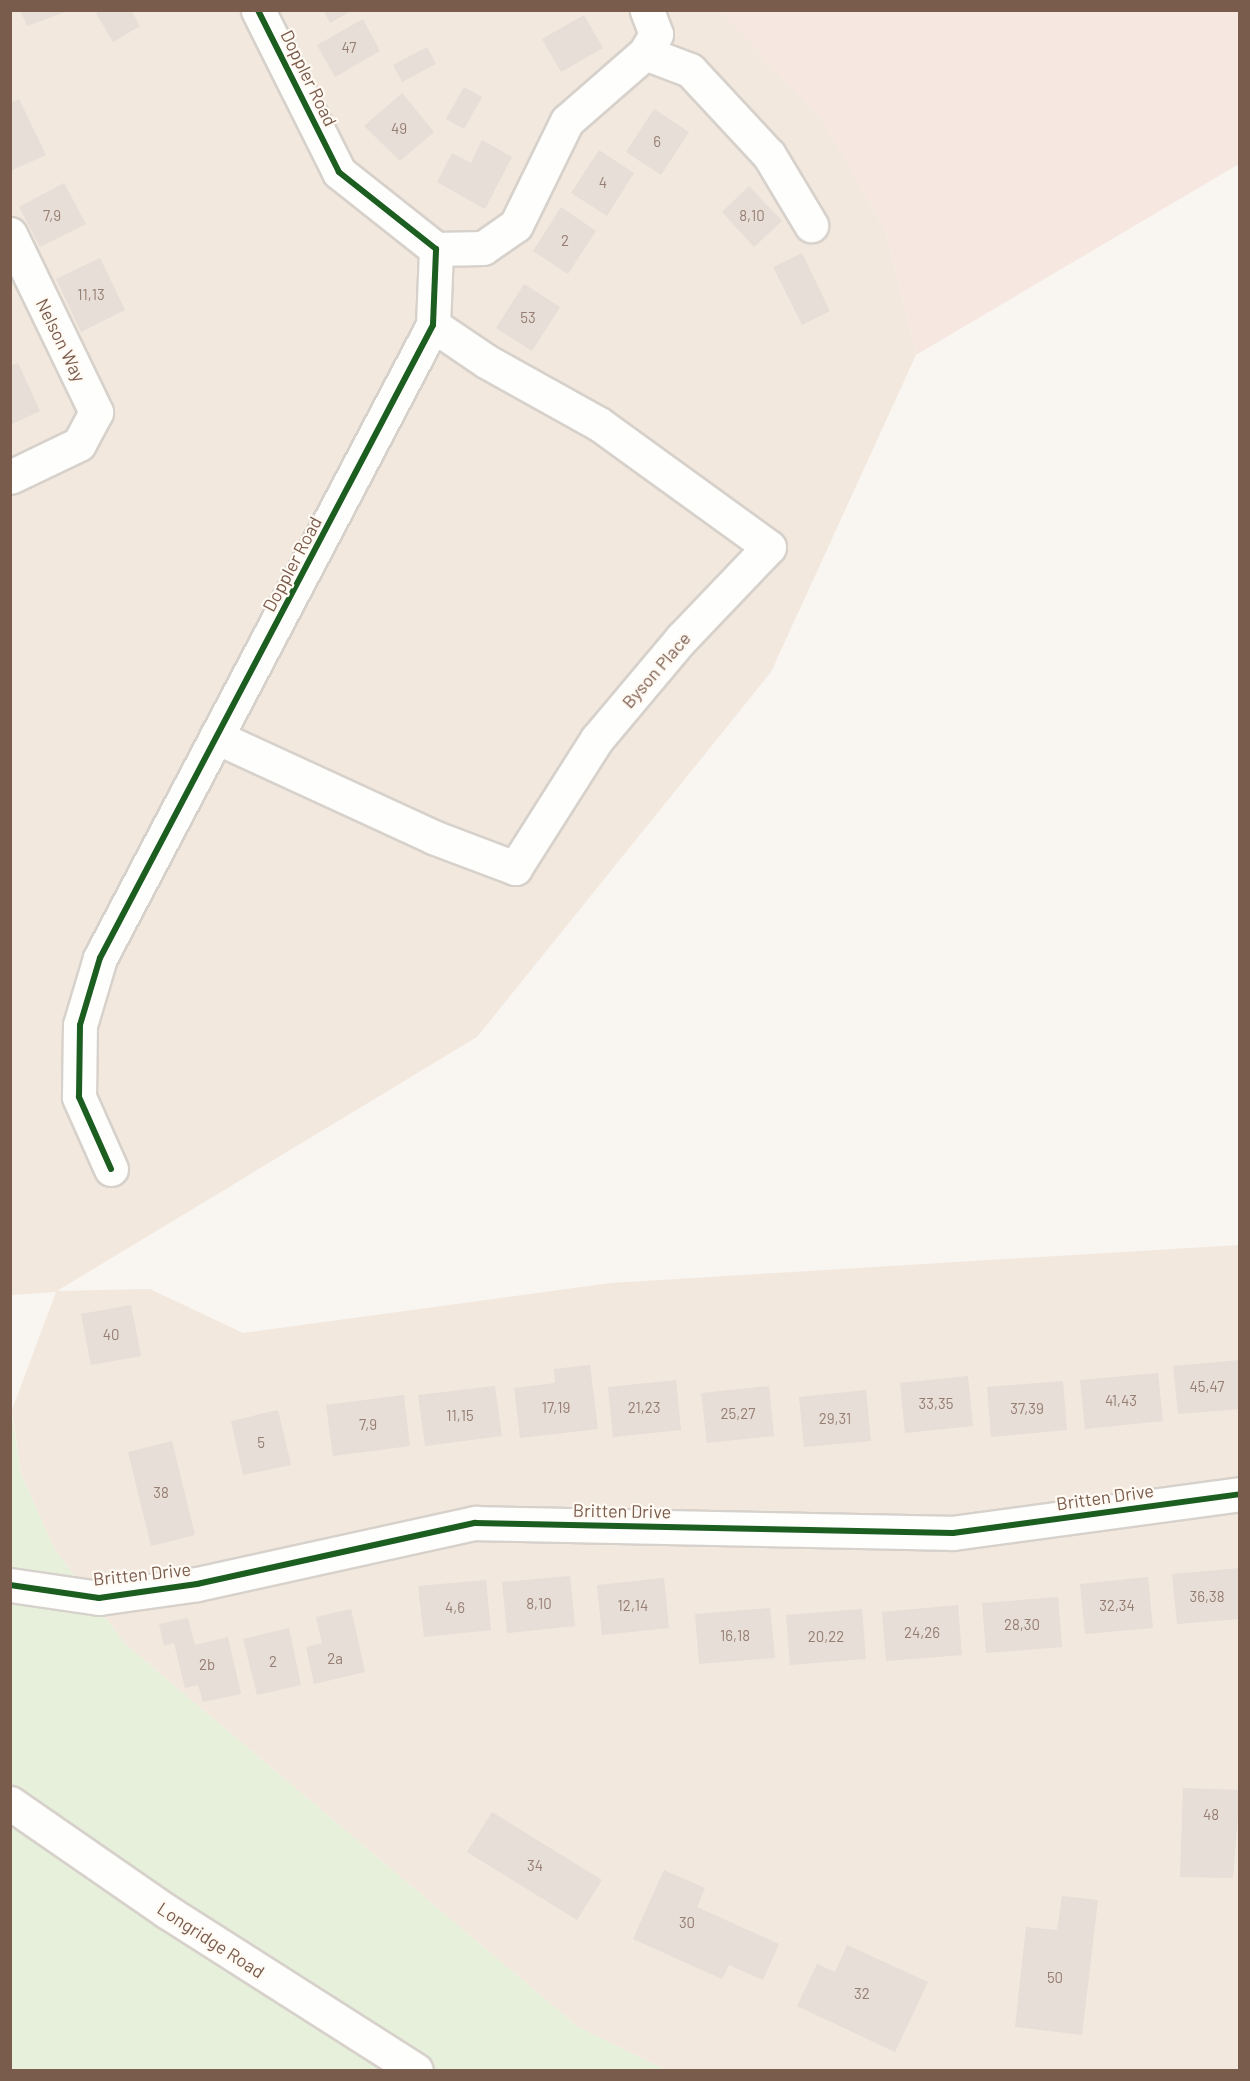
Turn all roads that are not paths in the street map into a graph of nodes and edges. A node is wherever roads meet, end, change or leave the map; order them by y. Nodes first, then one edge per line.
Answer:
1 (258, 10) edge
2 (647, 10) edge
3 (645, 53) junction
4 (811, 225) dead end
5 (10, 234) edge
6 (436, 249) junction
7 (433, 325) junction
8 (10, 477) edge
9 (216, 737) junction
10 (111, 1169) dead end
11 (1239, 1494) edge
12 (10, 1585) edge
13 (10, 1803) edge
14 (416, 2070) edge

1 - 6 street, Doppler Road
2 - 3 street
3 - 4 street
3 - 6 street
5 - 8 street, Nelson Way
6 - 7 street, Doppler Road
7 - 9 street, Doppler Road
7 - 9 street, Byson Place
9 - 10 street, Doppler Road
11 - 12 street, Britten Drive
13 - 14 street, Longridge Road

